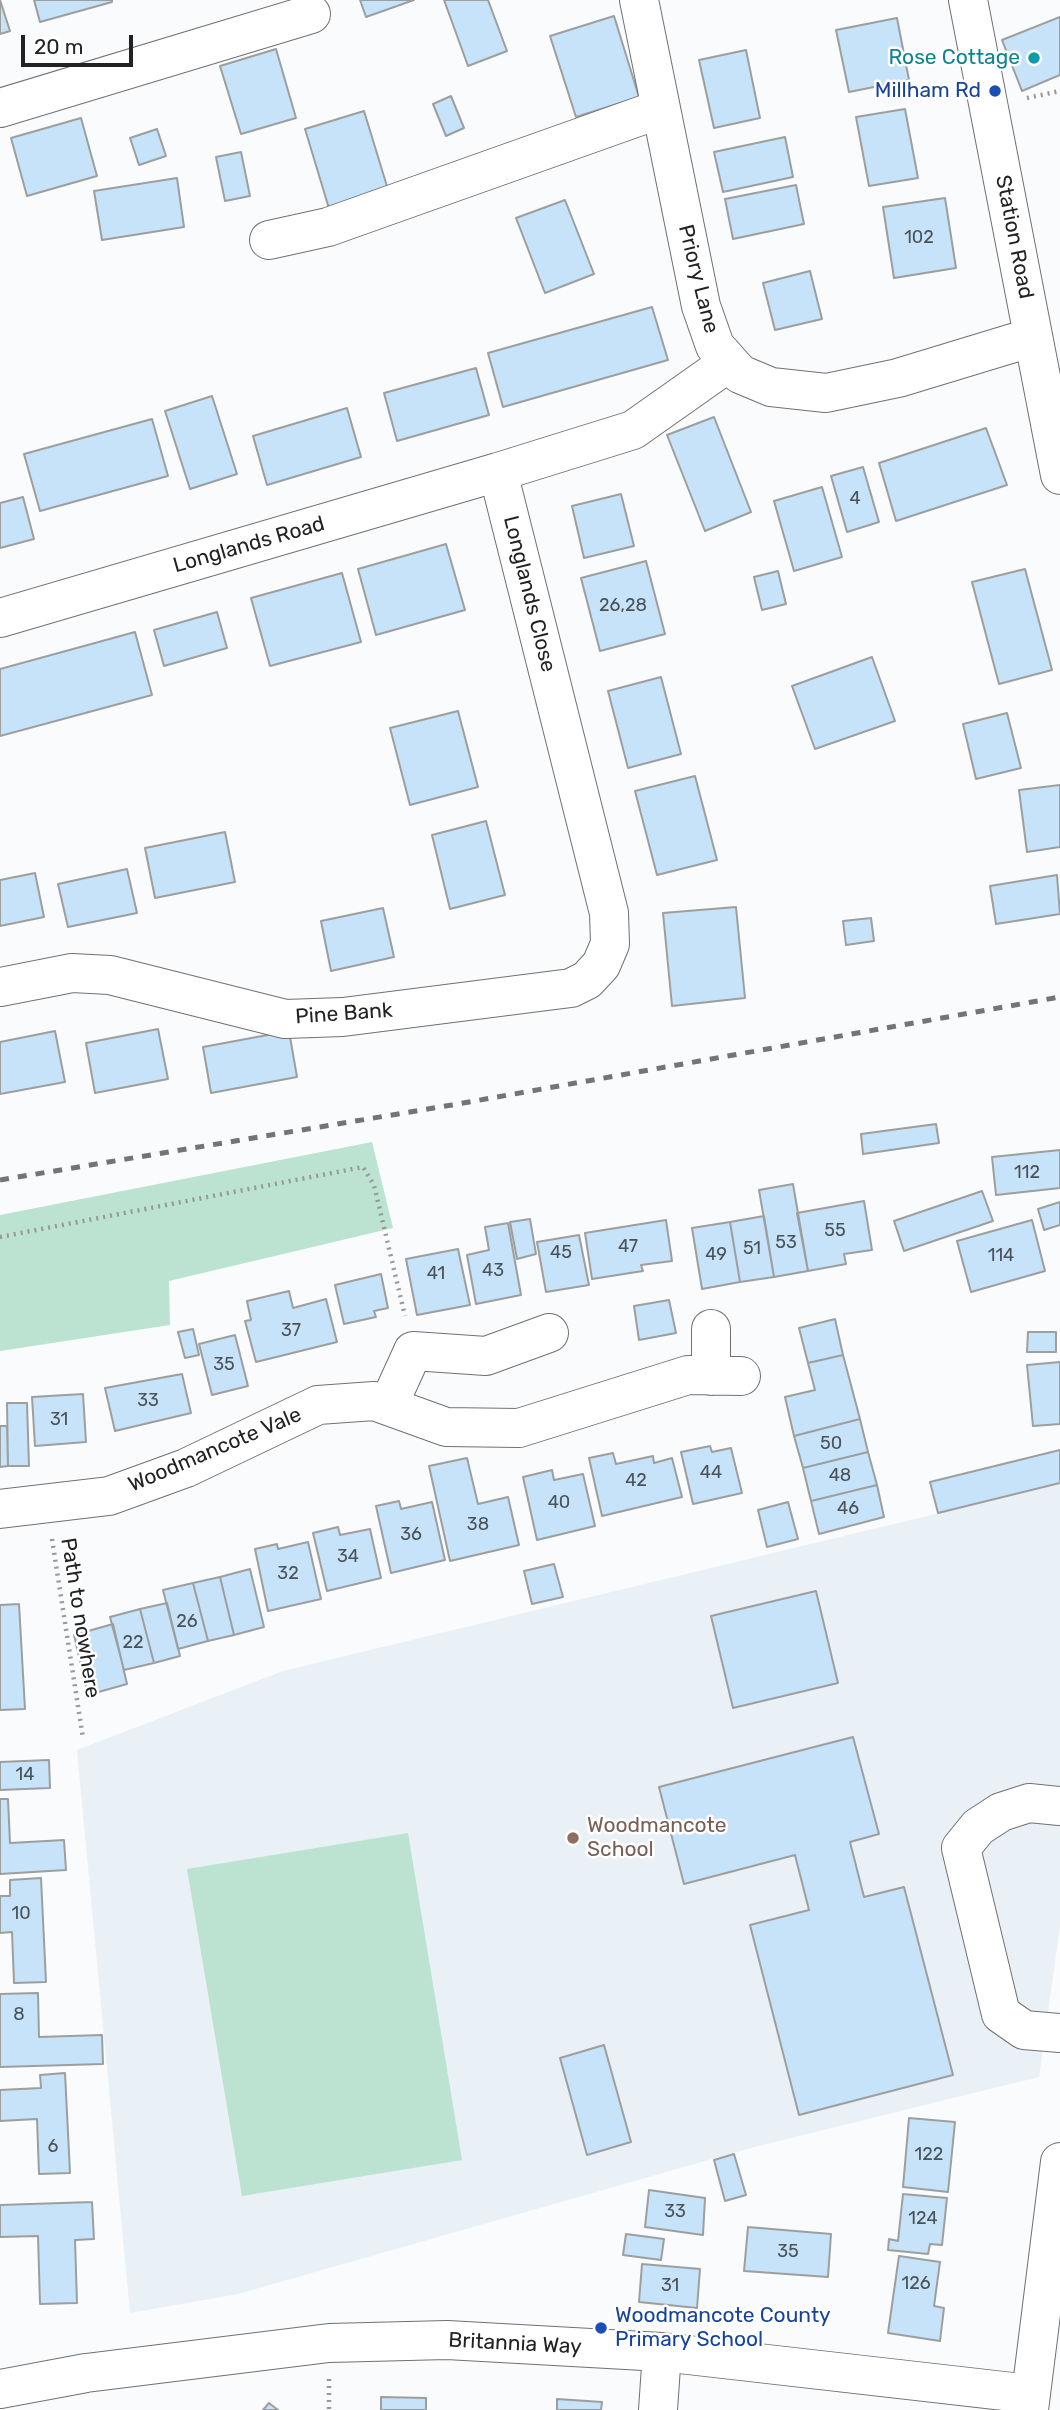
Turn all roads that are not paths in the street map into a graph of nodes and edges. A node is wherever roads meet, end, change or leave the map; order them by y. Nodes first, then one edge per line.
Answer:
1 (639, 0) edge
2 (968, 0) edge
3 (311, 14) dead end
4 (0, 108) edge
5 (660, 109) junction
6 (269, 240) dead end
7 (1033, 337) junction
8 (728, 363) junction
9 (498, 472) junction
10 (1060, 475) edge
11 (0, 618) edge
12 (601, 965) joint
13 (0, 987) edge
14 (711, 1329) dead end
15 (549, 1333) dead end
16 (388, 1406) junction
17 (0, 1509) edge
18 (1060, 1807) edge
19 (1060, 2033) edge
20 (1060, 2162) edge
21 (662, 2353) junction
22 (0, 2389) edge
23 (1029, 2402) edge
24 (658, 2410) edge

1 - 5 street, Priory Lane
2 - 7 street, Station Road
3 - 4 street
5 - 6 street
5 - 8 street, Priory Lane
7 - 8 street, Priory Lane
7 - 10 street, Station Road
8 - 9 street
9 - 11 street, Longlands Road
9 - 12 street, Longlands Close
12 - 13 street, Pine Bank
14 - 16 street, Woodmancote Vale
15 - 16 street
16 - 17 street, Woodmancote Vale
18 - 19 street
20 - 23 street
21 - 22 street, Britannia Way
21 - 23 street, Britannia Way
21 - 24 street

